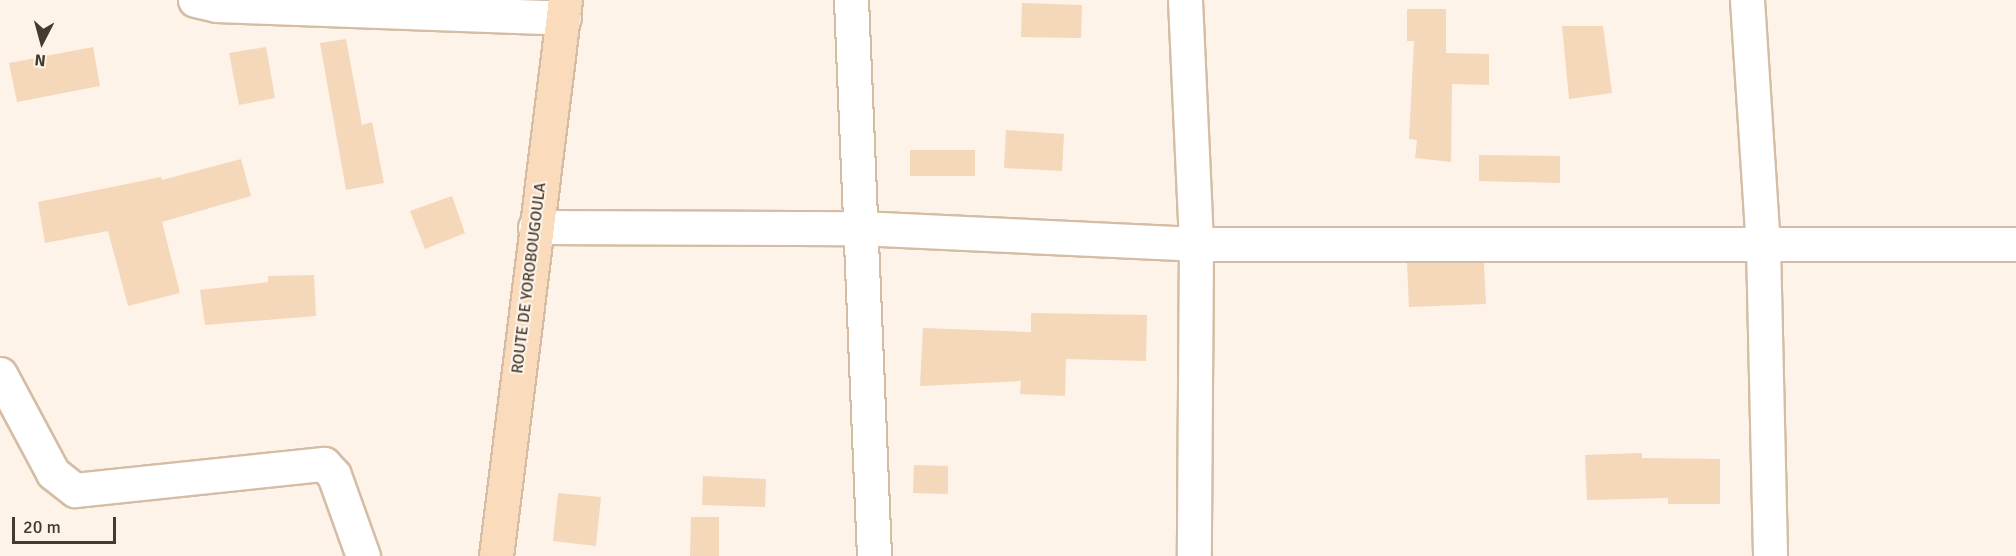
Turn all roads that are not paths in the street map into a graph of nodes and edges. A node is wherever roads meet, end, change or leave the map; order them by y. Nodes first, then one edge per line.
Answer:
1 (195, 0) edge
2 (850, 0) edge
3 (1185, 0) edge
4 (1747, 0) edge
5 (565, 9) edge
6 (535, 227) junction
7 (859, 228) junction
8 (1196, 244) junction
9 (2016, 244) edge
10 (1763, 246) junction
11 (0, 374) edge
12 (363, 556) edge
13 (496, 556) edge
14 (874, 556) edge
15 (1194, 556) edge
16 (1770, 556) edge

1 - 5 street
2 - 7 street
3 - 8 street
4 - 10 street
5 - 6 main road, ROUTE DE YOROBOUGOULA
6 - 7 street
6 - 13 main road, ROUTE DE YOROBOUGOULA
7 - 8 street
7 - 14 street
8 - 10 street
8 - 15 street
9 - 10 street
10 - 16 street
11 - 12 street

